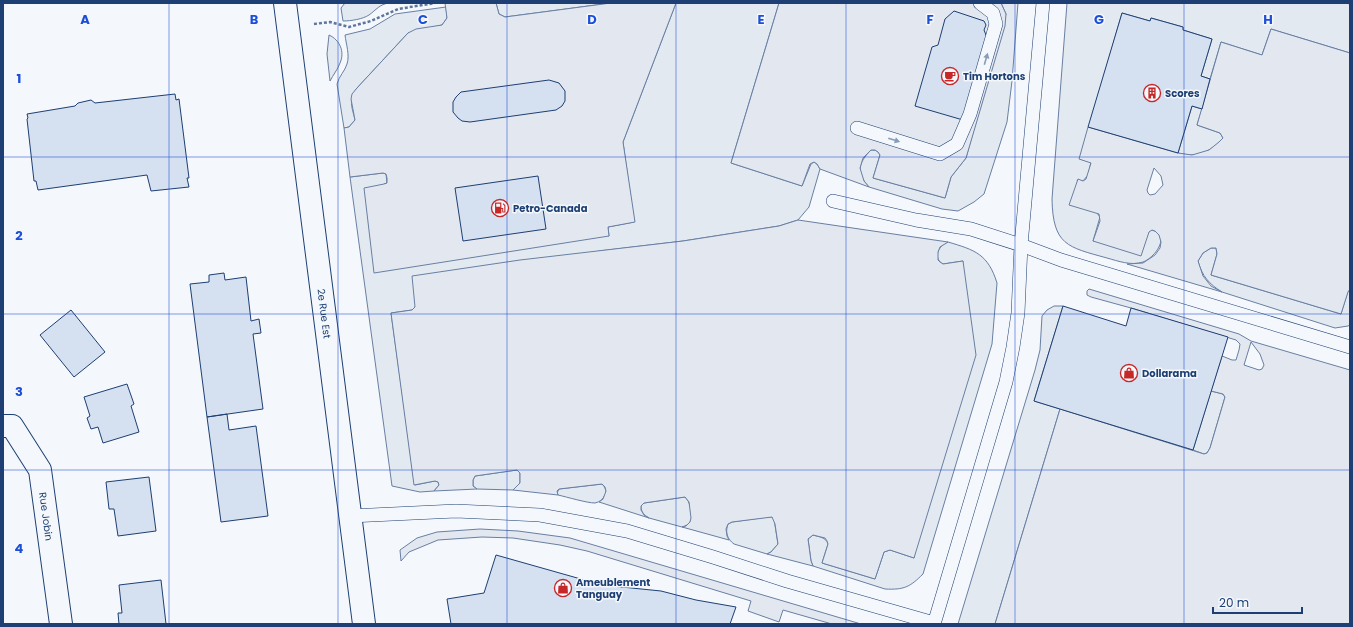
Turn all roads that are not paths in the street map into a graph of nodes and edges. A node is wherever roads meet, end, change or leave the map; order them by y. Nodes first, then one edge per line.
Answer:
1 (285, 3) edge
2 (980, 3) edge
3 (1043, 3) edge
4 (857, 128) dead end
5 (833, 201) dead end
6 (1021, 245) junction
7 (1350, 347) edge
8 (3, 426) edge
9 (350, 516) junction
10 (61, 624) edge
11 (364, 624) edge
12 (934, 624) edge

1 - 9 street, 2e Rue Est
4 -> 2 lane
3 - 6 lane
5 - 6 lane
6 - 7 lane
6 - 12 lane
8 - 10 street, Rue Jobin
9 - 11 street, 2e Rue Est
9 - 12 lane

